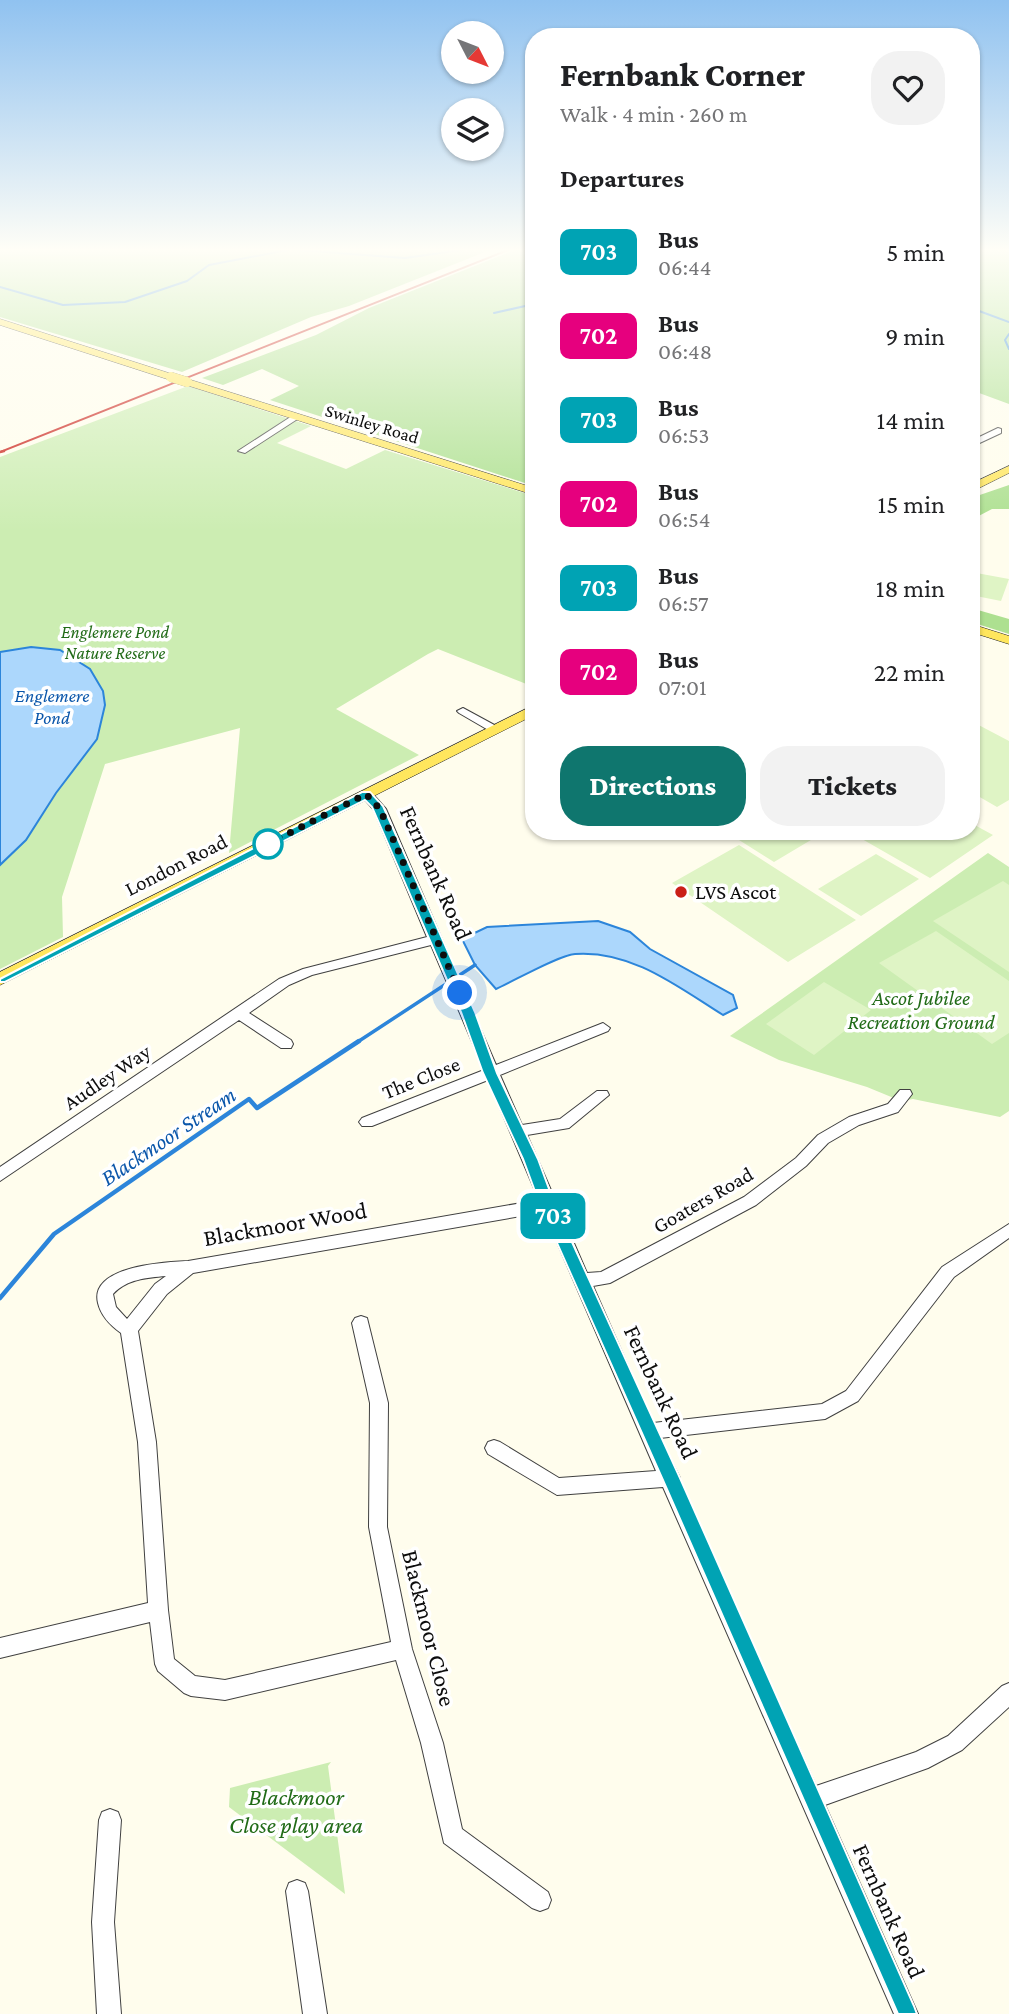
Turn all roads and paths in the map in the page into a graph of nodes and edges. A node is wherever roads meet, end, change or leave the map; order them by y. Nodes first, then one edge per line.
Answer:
1 (68, 344) edge
2 (295, 418) junction
3 (998, 431) dead end
4 (980, 440) edge
5 (242, 451) dead end
6 (1009, 469) edge
7 (980, 484) edge
8 (525, 489) edge
9 (980, 631) edge
10 (1009, 640) edge
11 (463, 710) dead end
12 (525, 714) edge
13 (494, 729) junction
14 (366, 794) junction
15 (436, 939) junction
16 (0, 979) edge
17 (239, 1013) junction
18 (603, 1028) dead end
19 (286, 1044) dead end
20 (490, 1073) junction
21 (905, 1094) dead end
22 (602, 1096) dead end
23 (367, 1122) dead end
24 (519, 1131) junction
25 (0, 1175) edge
26 (548, 1205) junction
27 (1009, 1230) edge
28 (189, 1267) junction
29 (581, 1281) junction
30 (361, 1323) dead end
31 (129, 1329) junction
32 (650, 1432) junction
33 (494, 1448) dead end
34 (671, 1478) junction
35 (158, 1610) junction
36 (0, 1648) edge
37 (402, 1649) junction
38 (1009, 1693) edge
39 (811, 1799) junction
40 (110, 1820) dead end
41 (297, 1891) dead end
42 (540, 1900) dead end
43 (109, 2014) edge
44 (315, 2014) edge
45 (906, 2014) edge

1 - 2 main road, Swinley Road, bridge
2 - 5 street
2 - 8 main road, Swinley Road
3 - 4 street
6 - 7 main road
9 - 10 main road
11 - 13 street
12 - 13 main road, London Road
13 - 14 main road, London Road
14 - 15 street, Fernbank Road
14 - 16 main road, London Road
15 - 17 street, Audley Way
15 - 20 street, Fernbank Road
17 - 19 street
17 - 25 street, Audley Way
18 - 20 street, The Close
20 - 23 street, The Close
20 - 24 street, Fernbank Road
21 - 29 street, Goaters Road
22 - 24 street
24 - 26 street, Fernbank Road
26 - 28 street, Blackmoor Wood
26 - 29 street, Fernbank Road
27 - 32 street
28 - 31 street, Blackmoor Wood
28 - 31 street
29 - 32 street, Fernbank Road
30 - 37 street, Blackmoor Close
31 - 35 street
32 - 34 street, Fernbank Road
33 - 34 street
34 - 39 street, Fernbank Road
35 - 36 street
35 - 37 street
37 - 42 street, Blackmoor Close
38 - 39 street
39 - 45 street, Fernbank Road
40 - 43 street
41 - 44 street

